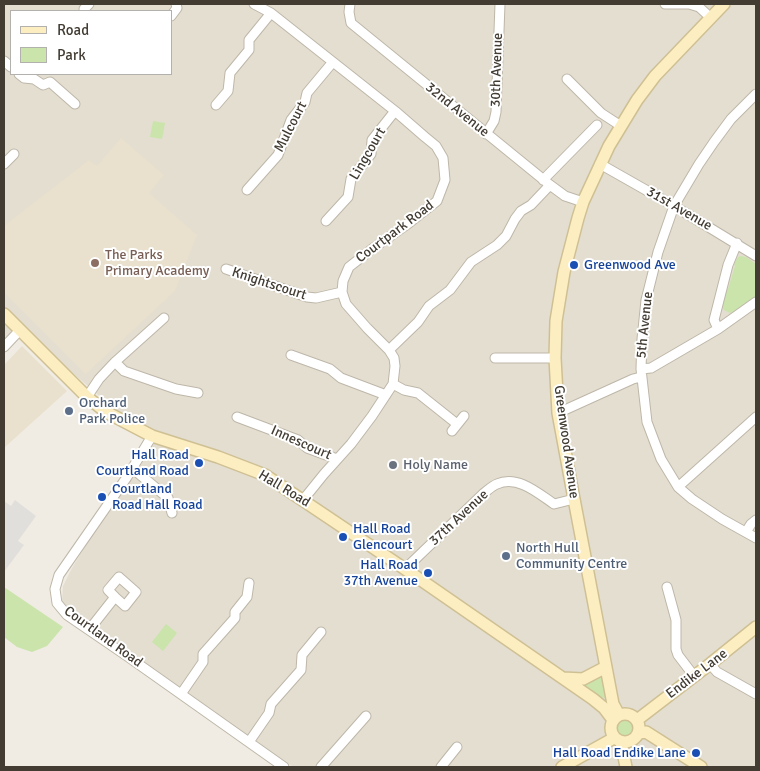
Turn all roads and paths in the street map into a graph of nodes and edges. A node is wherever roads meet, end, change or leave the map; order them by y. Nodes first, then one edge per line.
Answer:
1 (254, 4) edge
2 (350, 4) edge
3 (500, 4) edge
4 (665, 4) edge
5 (724, 4) edge
6 (270, 13) junction
7 (711, 18) junction
8 (332, 63) junction
9 (20, 75) edge
10 (567, 79) dead end
11 (756, 94) edge
12 (75, 104) dead end
13 (216, 106) dead end
14 (395, 111) junction
15 (621, 126) junction
16 (596, 130) dead end
17 (486, 134) junction
18 (14, 154) dead end
19 (4, 164) edge
20 (600, 164) junction
21 (546, 182) junction
22 (247, 190) dead end
23 (583, 202) junction
24 (674, 206) junction
25 (326, 221) dead end
26 (737, 243) junction
27 (756, 256) edge
28 (226, 269) dead end
29 (342, 292) junction
30 (756, 302) edge
31 (4, 314) edge
32 (164, 318) dead end
33 (718, 329) junction
34 (20, 330) junction
35 (4, 347) edge
36 (388, 350) junction
37 (291, 355) dead end
38 (495, 358) dead end
39 (555, 358) junction
40 (115, 362) junction
41 (641, 373) junction
42 (393, 384) junction
43 (198, 393) dead end
44 (386, 395) junction
45 (87, 397) junction
46 (558, 413) junction
47 (464, 416) dead end
48 (237, 417) dead end
49 (756, 417) edge
50 (152, 436) junction
51 (337, 459) junction
52 (132, 468) junction
53 (678, 487) junction
54 (303, 500) junction
55 (574, 500) junction
56 (172, 513) dead end
57 (756, 520) edge
58 (746, 532) junction
59 (756, 538) edge
60 (405, 569) junction
61 (249, 583) dead end
62 (667, 587) dead end
63 (115, 597) dead end
64 (756, 627) edge
65 (89, 630) junction
66 (322, 632) dead end
67 (710, 664) junction
68 (606, 667) junction
69 (694, 676) junction
70 (563, 678) junction
71 (181, 694) junction
72 (756, 694) edge
73 (366, 716) dead end
74 (616, 718) junction
75 (637, 720) junction
76 (639, 733) junction
77 (618, 740) junction
78 (249, 742) junction
79 (457, 748) dead end
80 (284, 767) edge
81 (321, 767) edge
82 (441, 767) edge
83 (562, 767) edge
84 (626, 767) edge
85 (701, 767) edge

1 - 6 street, Courtpark Road
2 - 17 street, 32nd Avenue
3 - 17 street, 30th Avenue
4 - 7 street
5 - 7 street, Greenwood Avenue
6 - 8 street, Courtpark Road
6 - 13 street
7 - 15 street, Greenwood Avenue
8 - 14 street, Courtpark Road
8 - 22 street, Mulcourt
9 - 12 street
10 - 15 street
11 - 24 street, 5th Avenue
14 - 25 street, Lingcourt
14 - 29 street, Courtpark Road
15 - 20 street, Greenwood Avenue
16 - 21 street
17 - 21 street, 32nd Avenue
18 - 19 street
20 - 23 street, Greenwood Avenue
20 - 24 street, 31st Avenue
21 - 23 street, 32nd Avenue
21 - 36 street
23 - 39 street, Greenwood Avenue
24 - 26 street, 31st Avenue
24 - 41 street, 5th Avenue
26 - 27 street, 31st Avenue
26 - 33 street
28 - 29 street, Knightscourt
29 - 36 street
30 - 33 street
31 - 34 street, Hall Road
32 - 40 street
33 - 41 street
34 - 35 street
34 - 45 street, Hall Road
36 - 42 street
37 - 44 street
38 - 39 street
39 - 46 street, Greenwood Avenue
40 - 43 street
40 - 45 street
41 - 46 street
41 - 53 street, 5th Avenue
42 - 44 street
42 - 47 street
44 - 51 street
45 - 50 street, Hall Road
46 - 55 street, Greenwood Avenue
48 - 51 street, Innescourt
49 - 53 street
50 - 52 street, Courtland Road
50 - 54 street, Hall Road
51 - 54 street
52 - 56 street
52 - 65 street, Courtland Road
53 - 58 street, 5th Avenue
54 - 60 street, Hall Road
55 - 60 street, 37th Avenue
55 - 68 street, Greenwood Avenue
57 - 58 street
58 - 59 street, 5th Avenue
60 - 70 street, Hall Road
61 - 71 street
62 - 69 street
63 - 65 street
64 - 67 street, Endike Lane
65 - 71 street, Courtland Road
66 - 78 street
67 - 69 street, Endike Lane
67 - 72 street
68 - 70 street
68 - 74 street, Greenwood Avenue
69 - 75 street, Endike Lane
70 - 74 street, Hall Road
71 - 78 street, Courtland Road
73 - 81 street
74 - 75 street
74 - 77 street
75 - 76 street
76 - 77 street
76 - 85 street
77 - 83 street
77 - 84 street
78 - 80 street, Courtland Road
79 - 82 street

